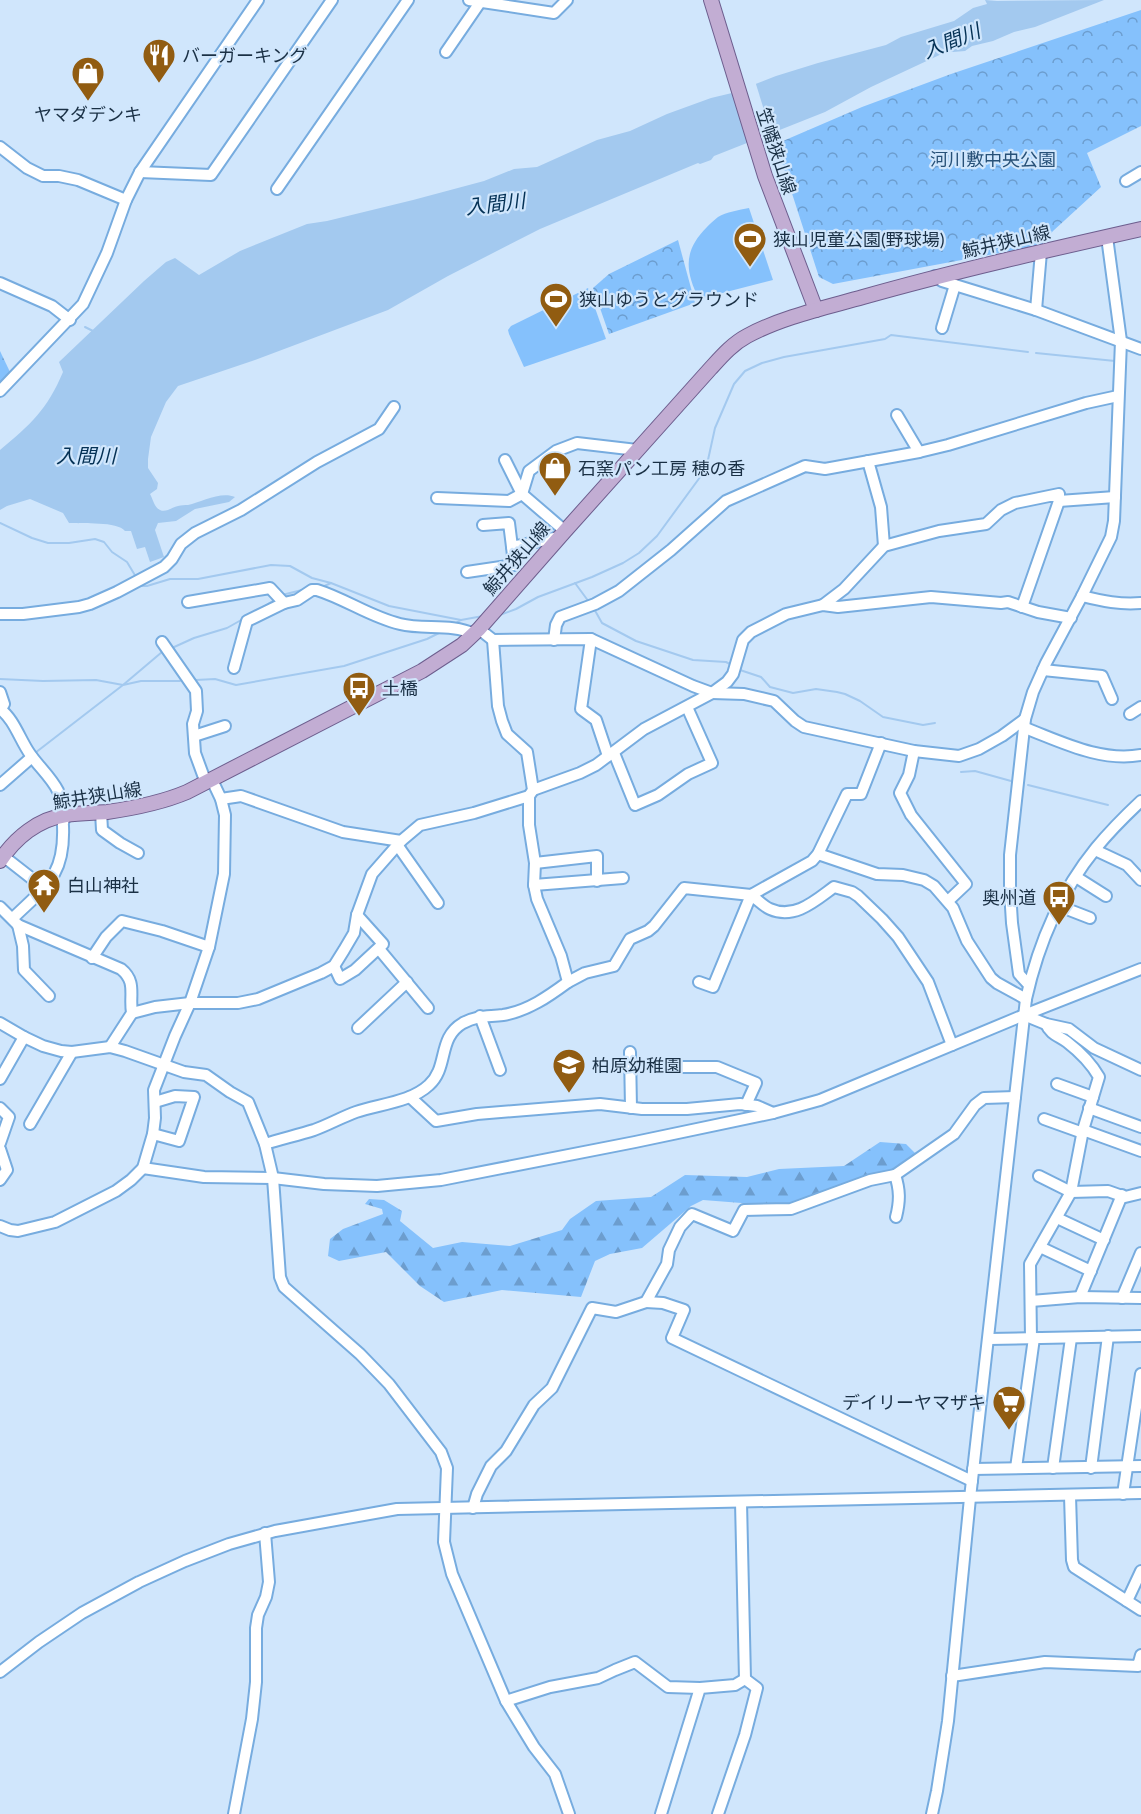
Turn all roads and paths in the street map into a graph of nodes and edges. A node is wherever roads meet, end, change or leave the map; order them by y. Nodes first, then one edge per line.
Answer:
1 (258, 0) edge
2 (332, 0) edge
3 (408, 0) edge
4 (469, 0) edge
5 (567, 0) edge
6 (711, 0) edge
7 (481, 1) edge
8 (446, 52) dead end
9 (0, 147) edge
10 (140, 172) junction
11 (1141, 172) edge
12 (1126, 181) dead end
13 (277, 189) dead end
14 (126, 200) junction
15 (1141, 229) edge
16 (1107, 237) junction
17 (1041, 252) junction
18 (935, 276) junction
19 (0, 283) edge
20 (955, 285) junction
21 (816, 310) junction
22 (1036, 310) junction
23 (69, 320) junction
24 (942, 328) dead end
25 (1120, 341) junction
26 (1141, 349) edge
27 (0, 391) edge
28 (1118, 396) junction
29 (394, 407) dead end
30 (897, 415) dead end
31 (637, 450) junction
32 (919, 452) junction
33 (505, 460) dead end
34 (868, 461) junction
35 (522, 494) junction
36 (1115, 497) junction
37 (436, 498) dead end
38 (1059, 501) junction
39 (483, 525) dead end
40 (562, 534) junction
41 (884, 546) junction
42 (512, 547) junction
43 (467, 572) dead end
44 (1082, 596) junction
45 (188, 602) dead end
46 (284, 603) junction
47 (1141, 603) edge
48 (823, 605) junction
49 (1022, 607) junction
50 (0, 614) edge
51 (1071, 618) junction
52 (477, 631) junction
53 (554, 639) junction
54 (591, 639) junction
55 (494, 640) junction
56 (162, 642) dead end
57 (234, 669) dead end
58 (1043, 670) junction
59 (0, 692) edge
60 (712, 693) junction
61 (1112, 699) dead end
62 (687, 707) junction
63 (1141, 707) edge
64 (1, 709) edge
65 (1130, 714) dead end
66 (1025, 724) junction
67 (225, 726) dead end
68 (194, 736) junction
69 (881, 743) junction
70 (914, 751) junction
71 (611, 754) junction
72 (1141, 755) edge
73 (32, 757) junction
74 (209, 782) junction
75 (0, 785) edge
76 (531, 793) junction
77 (221, 799) junction
78 (1141, 801) edge
79 (101, 813) junction
80 (66, 815) junction
81 (399, 843) junction
82 (1095, 849) junction
83 (138, 853) dead end
84 (818, 854) junction
85 (2, 859) edge
86 (535, 863) junction
87 (623, 878) dead end
88 (1076, 878) junction
89 (1141, 880) edge
90 (597, 881) junction
91 (534, 885) junction
92 (44, 888) junction
93 (751, 895) junction
94 (1106, 896) dead end
95 (948, 901) junction
96 (438, 903) dead end
97 (1059, 906) junction
98 (0, 907) edge
99 (357, 915) junction
100 (1090, 918) dead end
101 (16, 922) junction
102 (209, 946) junction
103 (379, 949) junction
104 (92, 958) junction
105 (334, 966) junction
106 (1139, 971) edge
107 (407, 982) junction
108 (568, 982) junction
109 (699, 982) dead end
110 (1029, 985) junction
111 (49, 996) dead end
112 (1026, 999) junction
113 (190, 1003) junction
114 (428, 1008) dead end
115 (132, 1013) junction
116 (1024, 1015) junction
117 (480, 1016) junction
118 (0, 1023) edge
119 (1046, 1024) junction
120 (358, 1028) dead end
121 (24, 1037) junction
122 (952, 1045) junction
123 (110, 1047) junction
124 (72, 1052) junction
125 (630, 1052) dead end
126 (164, 1066) junction
127 (676, 1067) dead end
128 (500, 1070) dead end
129 (1141, 1070) edge
130 (0, 1079) edge
131 (1057, 1084) dead end
132 (410, 1097) junction
133 (1015, 1097) junction
134 (155, 1102) junction
135 (1091, 1103) junction
136 (746, 1105) junction
137 (0, 1108) edge
138 (631, 1108) junction
139 (773, 1113) junction
140 (1044, 1119) dead end
141 (30, 1125) dead end
142 (1141, 1127) edge
143 (1083, 1132) junction
144 (153, 1134) junction
145 (0, 1143) edge
146 (265, 1144) junction
147 (0, 1149) edge
148 (1141, 1151) edge
149 (143, 1168) junction
150 (895, 1175) junction
151 (1039, 1176) dead end
152 (273, 1178) junction
153 (0, 1180) edge
154 (1071, 1192) junction
155 (1141, 1193) edge
156 (1122, 1196) junction
157 (896, 1217) dead end
158 (1056, 1218) junction
159 (0, 1226) edge
160 (1104, 1240) junction
161 (1040, 1247) junction
162 (1141, 1253) edge
163 (1091, 1271) junction
164 (1080, 1297) junction
165 (1122, 1298) junction
166 (1141, 1298) edge
167 (1032, 1301) junction
168 (646, 1302) junction
169 (1108, 1336) junction
170 (1141, 1336) edge
171 (1033, 1338) junction
172 (1071, 1338) junction
173 (989, 1339) junction
174 (1141, 1374) edge
175 (1127, 1466) junction
176 (1141, 1466) edge
177 (1016, 1468) junction
178 (1053, 1468) junction
179 (1091, 1468) junction
180 (973, 1469) junction
181 (972, 1481) junction
182 (1123, 1494) junction
183 (1141, 1494) edge
184 (1070, 1496) junction
185 (970, 1498) junction
186 (741, 1502) junction
187 (446, 1508) junction
188 (473, 1508) junction
189 (265, 1533) junction
190 (1141, 1572) edge
191 (1127, 1601) junction
192 (1141, 1610) edge
193 (1141, 1655) edge
194 (0, 1672) edge
195 (952, 1676) junction
196 (745, 1679) junction
197 (700, 1688) junction
198 (506, 1701) junction
199 (234, 1814) edge
200 (569, 1814) edge
201 (661, 1814) edge
202 (718, 1814) edge
203 (932, 1814) edge

1 - 10 street
2 - 10 street
3 - 13 street
4 - 7 street
5 - 7 street
6 - 21 main road, 笠幡狭山線
7 - 8 street
9 - 14 street
10 - 14 street
11 - 12 street
14 - 23 street
15 - 16 main road, 鯨井狭山線
16 - 17 main road, 鯨井狭山線
16 - 25 street
17 - 18 main road, 鯨井狭山線
17 - 22 street
18 - 20 street
18 - 21 main road, 鯨井狭山線
19 - 23 street
20 - 22 street
20 - 24 street
21 - 31 main road, 鯨井狭山線
22 - 25 street
23 - 27 street
25 - 26 street
25 - 28 street
28 - 32 street
28 - 36 street
29 - 50 street
30 - 32 street
31 - 35 street
31 - 40 main road, 鯨井狭山線
32 - 34 street
33 - 35 street
34 - 41 street
34 - 53 street
35 - 37 street
35 - 40 street
36 - 38 street
36 - 44 street
38 - 41 street
38 - 49 street
39 - 42 street
40 - 42 street
40 - 52 main road, 鯨井狭山線
41 - 48 street
42 - 43 street
44 - 47 street
44 - 51 street
45 - 46 street
46 - 52 street
46 - 57 street
48 - 49 street
48 - 60 street
49 - 51 street
51 - 58 street
52 - 55 street
52 - 74 main road, 鯨井狭山線
53 - 54 street
53 - 55 street
54 - 60 street
54 - 71 street
55 - 76 street
56 - 68 street
58 - 61 street
58 - 66 street
59 - 64 street
60 - 62 street
60 - 69 street
62 - 71 street
62 - 71 street
63 - 65 street
64 - 73 street
66 - 70 street
66 - 72 street
66 - 110 street
67 - 68 street
68 - 74 street
69 - 70 street
69 - 84 street
70 - 95 street
71 - 76 street
73 - 75 street
73 - 80 street
74 - 77 street
74 - 79 main road, 鯨井狭山線
76 - 81 street
76 - 86 street
77 - 81 street
77 - 102 street
78 - 82 street
79 - 80 main road, 鯨井狭山線
79 - 83 street
80 - 85 main road, 鯨井狭山線
80 - 92 street
81 - 96 street
81 - 99 street
82 - 88 street
82 - 89 street
84 - 93 street
84 - 95 street
85 - 92 street
86 - 90 street
86 - 91 street
87 - 90 street
88 - 94 street
88 - 97 street
90 - 91 street
91 - 108 street
92 - 101 street
93 - 108 street
93 - 109 street
93 - 122 street
95 - 112 street
97 - 100 street
97 - 110 street
98 - 101 street
99 - 103 street
99 - 105 street
101 - 104 street
101 - 111 street
102 - 104 street
102 - 113 street
103 - 105 street
103 - 107 street
104 - 115 street
105 - 113 street
106 - 116 street
107 - 114 street
107 - 120 street
108 - 117 street
110 - 112 street
112 - 116 street
113 - 115 street
113 - 126 street
115 - 123 street
116 - 119 street
116 - 122 street
116 - 133 street
117 - 128 street
117 - 132 street
118 - 121 street
119 - 129 street
119 - 135 street
121 - 124 street
121 - 130 street
122 - 139 street
123 - 124 street
123 - 126 street
124 - 141 street
125 - 138 street
126 - 134 street
126 - 146 street
127 - 136 street
131 - 135 street
132 - 138 street
132 - 146 street
133 - 150 street
133 - 173 street
134 - 144 street
134 - 144 street
135 - 142 street
135 - 143 street
136 - 138 street
136 - 139 street
137 - 145 street
139 - 152 street
140 - 143 street
143 - 148 street
143 - 154 street
144 - 149 street
146 - 152 street
147 - 153 street
149 - 152 street
149 - 159 street
150 - 157 street
150 - 168 street
151 - 154 street
152 - 187 street
154 - 156 street
154 - 158 street
155 - 156 street
156 - 160 street
158 - 160 street
158 - 161 street
160 - 163 street
161 - 163 street
161 - 167 street
162 - 165 street
163 - 164 street
164 - 165 street
164 - 167 street
165 - 166 street
167 - 171 street
168 - 181 street
168 - 188 street
169 - 170 street
169 - 172 street
169 - 179 street
171 - 172 street
171 - 173 street
171 - 177 street
172 - 178 street
173 - 180 street
174 - 175 street
175 - 176 street
175 - 179 street
175 - 182 street
177 - 178 street
177 - 180 street
178 - 179 street
180 - 181 street
181 - 185 street
182 - 183 street
182 - 184 street
184 - 185 street
184 - 191 street
185 - 186 street
185 - 195 street
186 - 188 street
186 - 196 street
187 - 188 street
187 - 189 street
187 - 198 street
189 - 194 street
189 - 199 street
190 - 191 street
191 - 192 street
193 - 195 street
195 - 203 street
196 - 197 street
196 - 202 street
197 - 198 street
197 - 201 street
198 - 200 street

